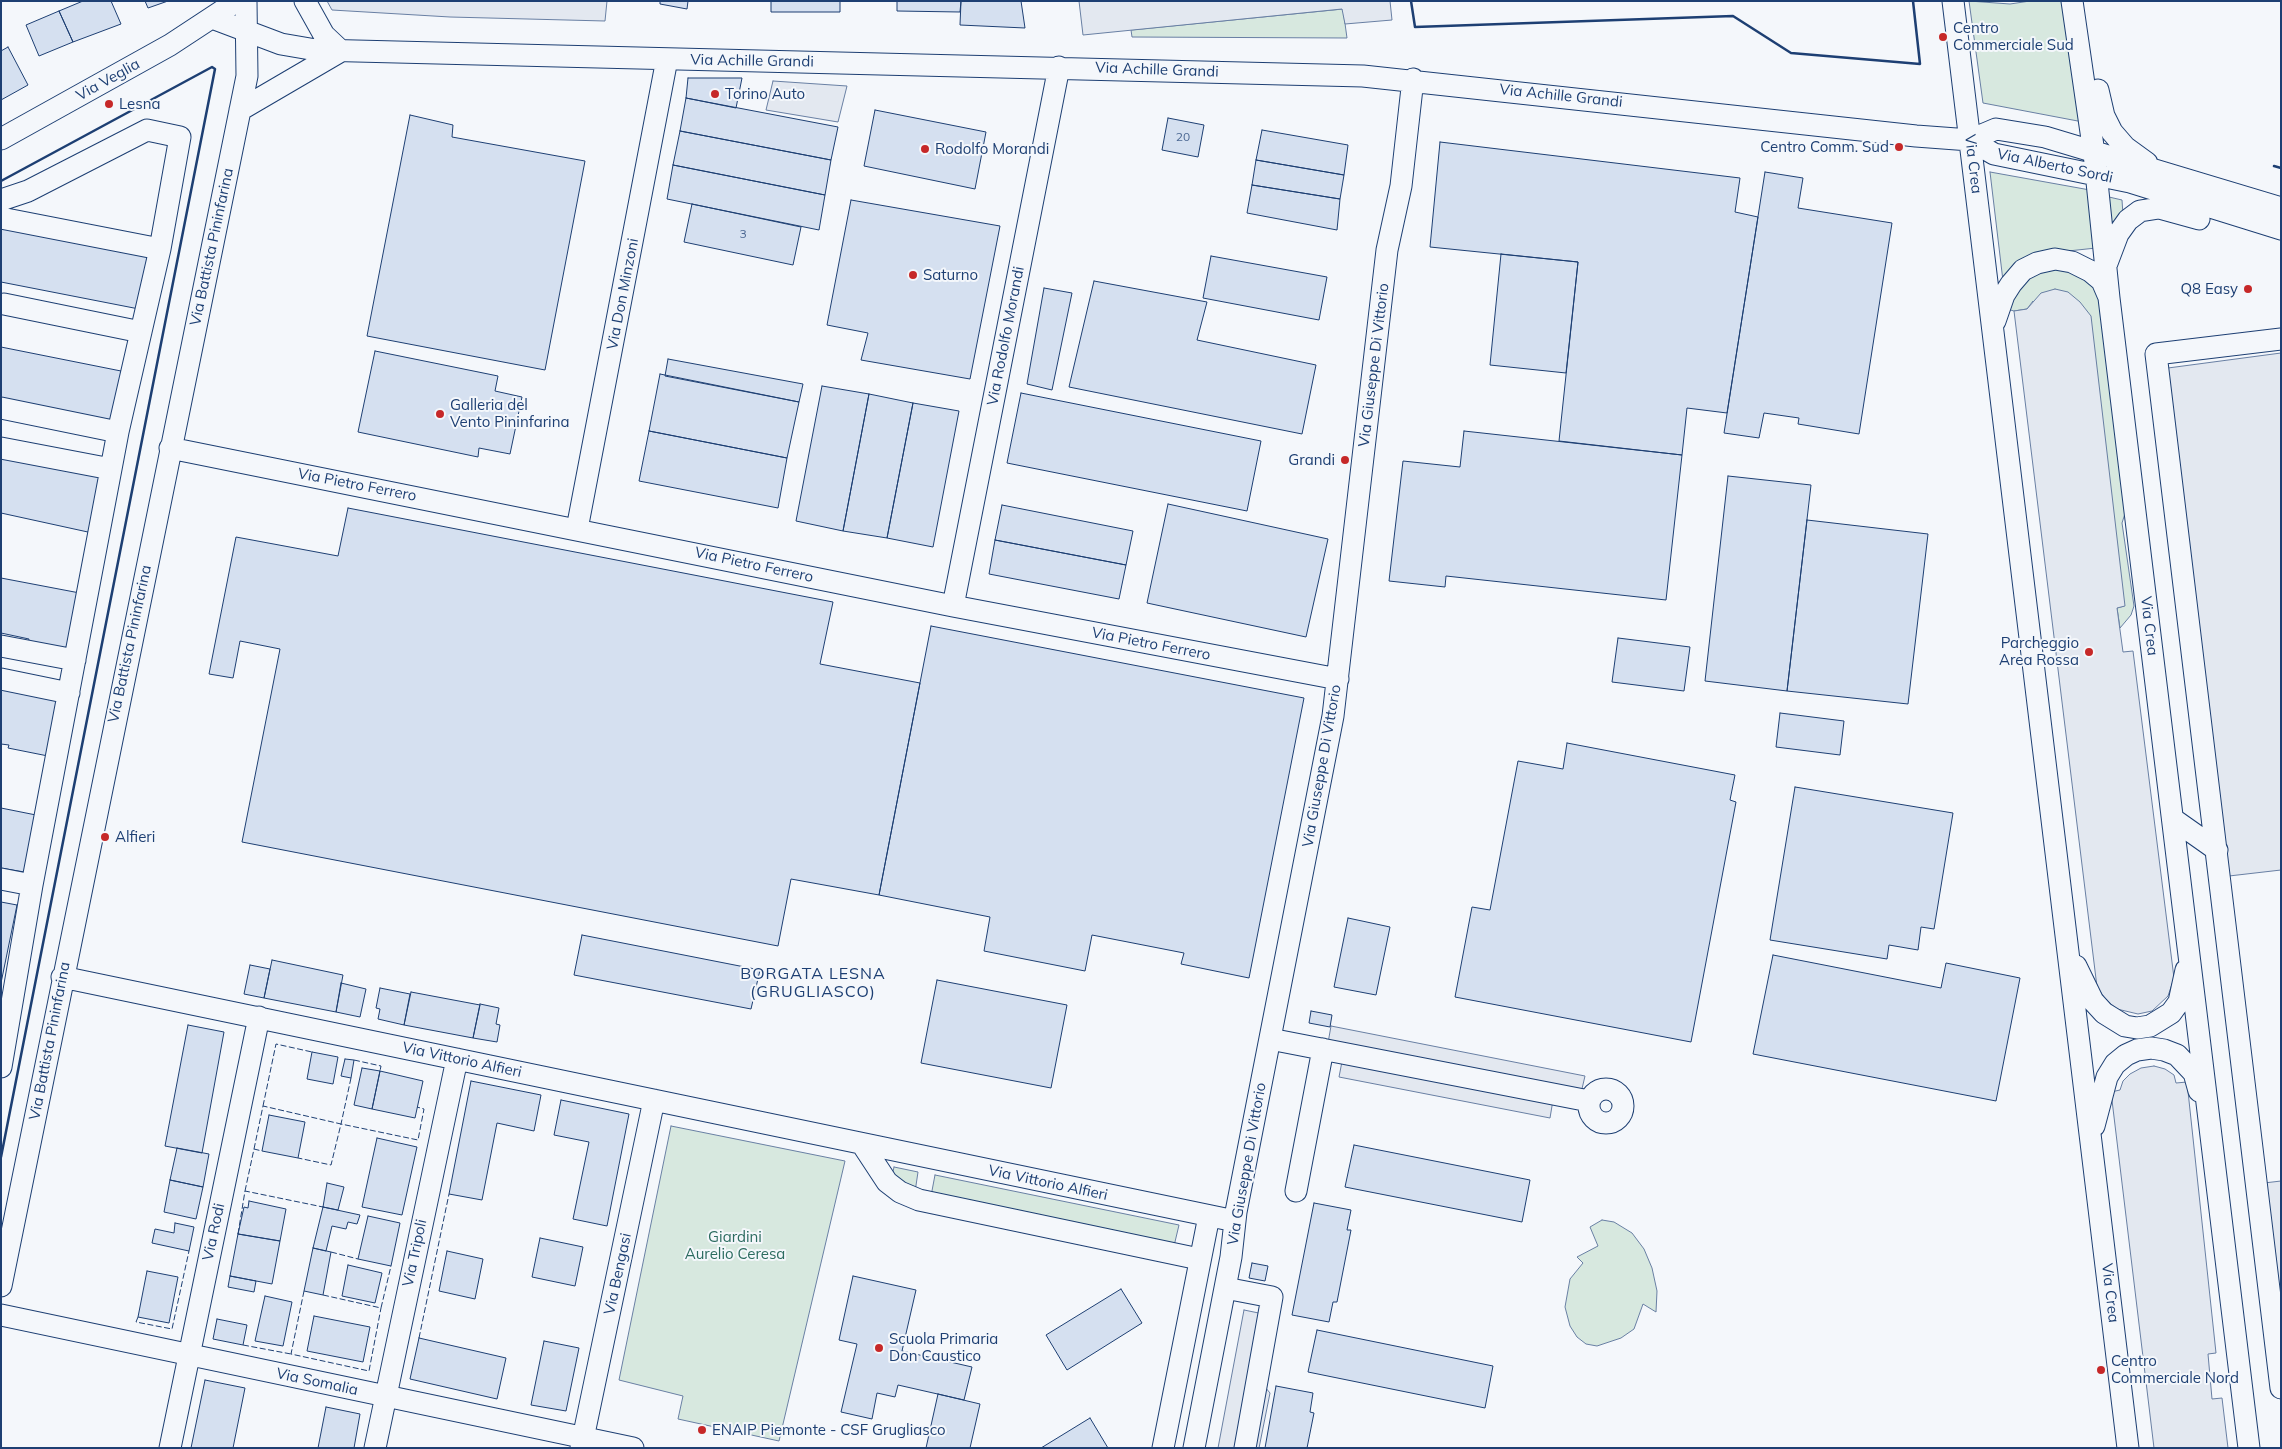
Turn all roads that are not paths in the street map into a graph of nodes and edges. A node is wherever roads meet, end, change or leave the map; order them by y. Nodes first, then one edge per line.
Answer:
1 (237, 1) edge
2 (246, 1) edge
3 (305, 1) edge
4 (1953, 1) edge
5 (2072, 1) edge
6 (212, 18) junction
7 (248, 33) junction
8 (2077, 34) junction
9 (341, 51) junction
10 (667, 59) junction
11 (1059, 67) junction
12 (1413, 80) junction
13 (240, 110) junction
14 (1, 139) edge
15 (1970, 140) junction
16 (2095, 164) junction
17 (2157, 170) junction
18 (1, 200) edge
19 (2281, 208) edge
20 (1, 218) edge
21 (2281, 229) edge
22 (2281, 242) edge
23 (160, 249) junction
24 (2106, 266) junction
25 (2109, 298) junction
26 (4, 304) dead end
27 (1993, 327) junction
28 (141, 332) junction
29 (2281, 339) edge
30 (1, 408) edge
31 (118, 432) junction
32 (1, 448) edge
33 (170, 448) junction
34 (111, 469) junction
35 (577, 529) junction
36 (953, 606) junction
37 (1, 646) edge
38 (75, 660) junction
39 (1, 679) edge
40 (1338, 679) junction
41 (69, 693) junction
42 (2173, 819) junction
43 (2217, 850) junction
44 (1, 879) edge
45 (32, 885) junction
46 (2068, 950) junction
47 (2189, 955) junction
48 (62, 977) junction
49 (259, 1017) junction
50 (1270, 1039) junction
51 (1322, 1049) junction
52 (457, 1059) junction
53 (1, 1067) edge
54 (654, 1100) junction
55 (1589, 1101) dead end
56 (2091, 1138) junction
57 (2212, 1140) junction
58 (862, 1144) junction
59 (1296, 1191) dead end
60 (1209, 1216) junction
61 (1235, 1221) junction
62 (1199, 1259) junction
63 (2274, 1264) edge
64 (1, 1286) edge
65 (1225, 1288) junction
66 (1, 1315) edge
67 (189, 1355) junction
68 (2281, 1388) edge
69 (385, 1396) junction
70 (1168, 1426) junction
71 (1196, 1440) edge
72 (582, 1442) edge
73 (170, 1448) edge
74 (375, 1448) edge
75 (633, 1448) edge
76 (1163, 1448) edge
77 (1245, 1448) edge
78 (2128, 1448) edge
79 (2249, 1448) edge

1 - 6 street, Via Veglia
2 - 7 street, Via Battista Pininfarina
3 - 9 street
4 - 15 street, Via Crea
5 - 8 street, Via Crea
6 - 7 street, Via Achille Grandi
6 - 14 street, Via Veglia
7 - 9 street, Via Achille Grandi
7 - 13 street, Via Battista Pininfarina
8 - 16 street, Via Crea
8 - 17 street, Via Crea
9 - 10 street, Via Achille Grandi
9 - 13 street
10 - 11 street, Via Achille Grandi
10 - 35 street, Via Don Minzoni
11 - 12 street, Via Achille Grandi
11 - 36 street, Via Rodolfo Morandi
12 - 15 street, Via Achille Grandi
12 - 40 street, Via Giuseppe Di Vittorio
13 - 33 street, Via Battista Pininfarina
15 - 16 street, Via Alberto Sordi
15 - 27 street, Via Crea
16 - 17 street, Via Alberto Sordi
16 - 21 street, Via Alberto Sordi
16 - 24 street, Via Crea
17 - 19 street, Via Alberto Sordi
18 - 23 street
20 - 23 street
22 - 24 street
23 - 28 street
24 - 25 street, Via Crea
25 - 27 street, Via Crea
25 - 42 street, Via Crea
26 - 28 street
27 - 46 street, Via Crea
28 - 31 street
29 - 43 street
30 - 31 street
31 - 34 street
32 - 34 street
33 - 35 street, Via Pietro Ferrero
33 - 48 street, Via Battista Pininfarina
34 - 38 street
35 - 36 street, Via Pietro Ferrero
36 - 40 street, Via Pietro Ferrero
37 - 38 street
38 - 41 street
39 - 41 street
40 - 50 street, Via Giuseppe Di Vittorio
41 - 45 street
42 - 43 street
42 - 47 street, Via Crea
43 - 63 street
44 - 45 street
45 - 53 street
46 - 47 street, Via Crea
46 - 56 street, Via Crea
47 - 57 street, Via Crea
48 - 49 street, Via Vittorio Alfieri
48 - 64 street, Via Battista Pininfarina
49 - 52 street, Via Vittorio Alfieri
49 - 67 street, Via Rodi
50 - 51 street
50 - 61 street, Via Giuseppe Di Vittorio
51 - 55 street
51 - 59 street
52 - 54 street, Via Vittorio Alfieri
52 - 69 street, Via Tripoli
54 - 58 street, Via Vittorio Alfieri
54 - 72 street, Via Bengasi
56 - 57 street, Via Crea
56 - 78 street, Via Crea
57 - 79 street, Via Crea
58 - 60 street, Via Vittorio Alfieri
58 - 62 street
60 - 61 street, Via Vittorio Alfieri
60 - 62 street, Via Giuseppe Di Vittorio
61 - 65 street, Via Giuseppe Di Vittorio
62 - 70 street, Via Giuseppe Di Vittorio
63 - 68 street
65 - 71 street, Via Giuseppe Di Vittorio
65 - 77 street
66 - 67 street, Via Somalia
67 - 69 street, Via Somalia
67 - 73 street, Via Rodi
69 - 72 street, Via Somalia
69 - 74 street, Via Tripoli
70 - 71 street
70 - 76 street, Via Giuseppe Di Vittorio
72 - 75 street, Via Somalia

